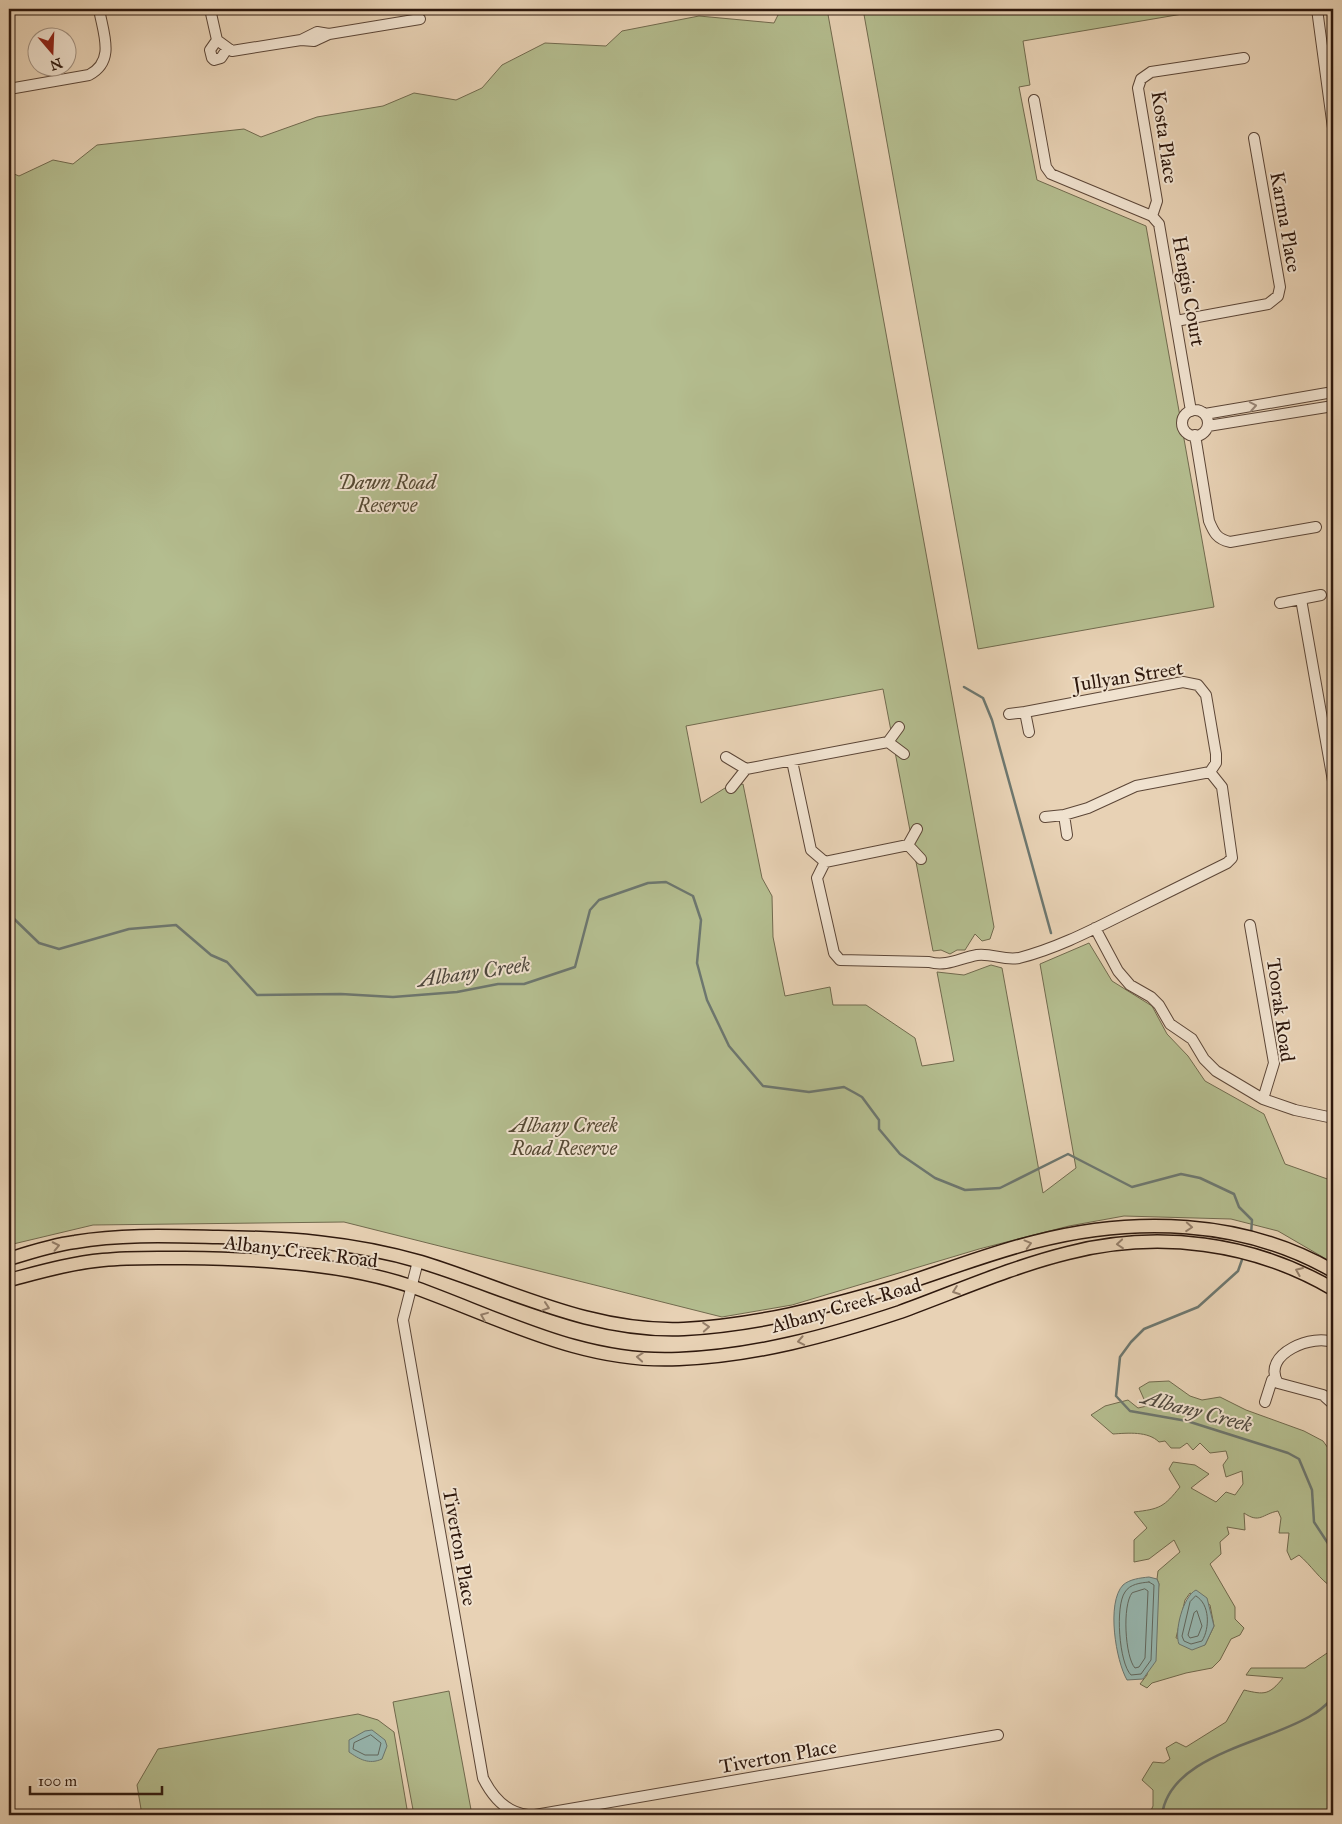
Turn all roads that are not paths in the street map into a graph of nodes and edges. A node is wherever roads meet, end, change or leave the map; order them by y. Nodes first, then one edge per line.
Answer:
1 (99, 9) edge
2 (210, 9) edge
3 (1317, 9) edge
4 (420, 20) dead end
5 (216, 40) junction
6 (227, 48) junction
7 (1244, 58) dead end
8 (9, 89) edge
9 (1034, 100) dead end
10 (1333, 128) edge
11 (1254, 138) dead end
12 (1152, 216) junction
13 (1176, 321) junction
14 (1333, 392) edge
15 (1333, 406) edge
16 (1191, 411) junction
17 (1205, 414) junction
18 (1208, 426) junction
19 (1195, 436) junction
20 (1316, 527) dead end
21 (1321, 595) dead end
22 (1301, 599) junction
23 (1280, 602) dead end
24 (1025, 712) junction
25 (1009, 714) dead end
26 (899, 727) dead end
27 (1028, 732) dead end
28 (888, 742) junction
29 (904, 754) dead end
30 (726, 757) dead end
31 (792, 761) junction
32 (746, 769) junction
33 (1210, 772) junction
34 (1333, 781) edge
35 (731, 788) dead end
36 (1064, 815) junction
37 (1045, 817) dead end
38 (917, 829) dead end
39 (1067, 834) dead end
40 (908, 845) junction
41 (921, 860) dead end
42 (825, 862) junction
43 (1250, 925) dead end
44 (1095, 928) junction
45 (1263, 1099) junction
46 (1333, 1118) edge
47 (9, 1259) edge
48 (418, 1261) junction
49 (1333, 1271) edge
50 (9, 1280) edge
51 (412, 1287) junction
52 (1333, 1289) edge
53 (1333, 1343) edge
54 (1275, 1378) junction
55 (1265, 1402) dead end
56 (1333, 1404) edge
57 (998, 1735) dead end
58 (528, 1815) edge
59 (535, 1815) edge

1 - 8 street
2 - 5 street
3 - 10 street
4 - 6 street
5 - 6 street
5 - 6 street
7 - 12 street, Kosta Place
9 - 12 street, Hengis Court
11 - 13 street, Karma Place
12 - 13 street, Hengis Court
13 - 16 street, Hengis Court
17 -> 14 street
15 - 18 street
16 - 17 street
16 - 19 street
17 - 18 street
18 - 19 street
19 - 20 street
21 - 22 street
22 - 23 street
22 - 34 street
24 - 25 street, Jullyan Street
24 - 27 street
24 - 33 street, Jullyan Street
26 - 28 street
28 - 29 street
28 - 31 street
30 - 32 street
31 - 32 street
31 - 42 street
32 - 35 street
33 - 36 street
33 - 44 street
36 - 37 street
36 - 39 street
38 - 40 street
40 - 41 street
40 - 42 street
42 - 44 street
43 - 45 street, Toorak Road
44 - 45 street
45 - 46 street
47 -> 48 main road, Albany Creek Road
48 -> 49 main road, Albany Creek Road
48 - 51 street, Tiverton Place
50 - 51 main road, Albany Creek Road
52 -> 51 main road, Albany Creek Road
51 - 58 street, Tiverton Place
53 - 54 street
54 - 55 street
54 - 56 street
57 - 59 street, Tiverton Place

